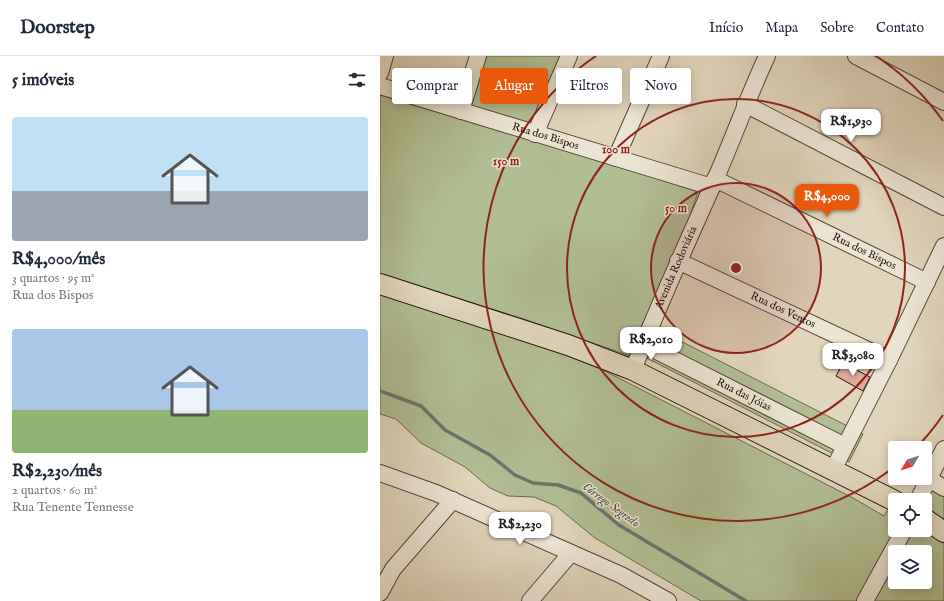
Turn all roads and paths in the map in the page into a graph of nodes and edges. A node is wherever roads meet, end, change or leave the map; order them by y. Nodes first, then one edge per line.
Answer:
1 (385, 56) edge
2 (478, 56) edge
3 (569, 56) edge
4 (661, 56) edge
5 (767, 56) edge
6 (856, 56) edge
7 (380, 73) edge
8 (380, 86) edge
9 (944, 102) edge
10 (745, 104) junction
11 (461, 111) junction
12 (535, 134) junction
13 (616, 158) junction
14 (714, 183) junction
15 (944, 207) edge
16 (944, 246) edge
17 (678, 261) junction
18 (927, 282) junction
19 (380, 284) edge
20 (643, 344) junction
21 (889, 360) junction
22 (633, 370) junction
23 (845, 446) junction
24 (944, 449) edge
25 (833, 470) junction
26 (380, 473) edge
27 (932, 473) edge
28 (932, 481) edge
29 (944, 488) edge
30 (888, 498) edge
31 (453, 500) junction
32 (932, 524) edge
33 (944, 532) edge
34 (900, 537) edge
35 (571, 553) junction
36 (380, 593) edge
37 (530, 601) edge
38 (668, 601) edge
39 (865, 601) edge

1 - 7 street
2 - 11 street
3 - 12 street
4 - 13 street
5 - 10 street, Avenida Rodoviária
6 - 9 street
8 - 11 street, Rua dos Bispos
10 - 14 street, Avenida Rodoviária
10 - 15 street
11 - 12 street, Rua dos Bispos
12 - 13 street, Rua dos Bispos
13 - 14 street, Rua dos Bispos
14 - 17 street, Avenida Rodoviária
14 - 18 street, Rua dos Bispos
16 - 18 street
17 - 20 street, Avenida Rodoviária
17 - 21 street, Rua dos Ventos
18 - 21 street
19 - 22 main road
20 - 22 street, Avenida Rodoviária
20 - 23 street, Rua das Jóias
21 - 23 street
22 - 25 main road
23 - 25 street
24 - 27 street
25 - 30 main road
26 - 31 street
28 - 29 street
31 - 35 street
31 - 36 street
32 - 33 main road
34 - 39 street
35 - 37 street
35 - 38 street

